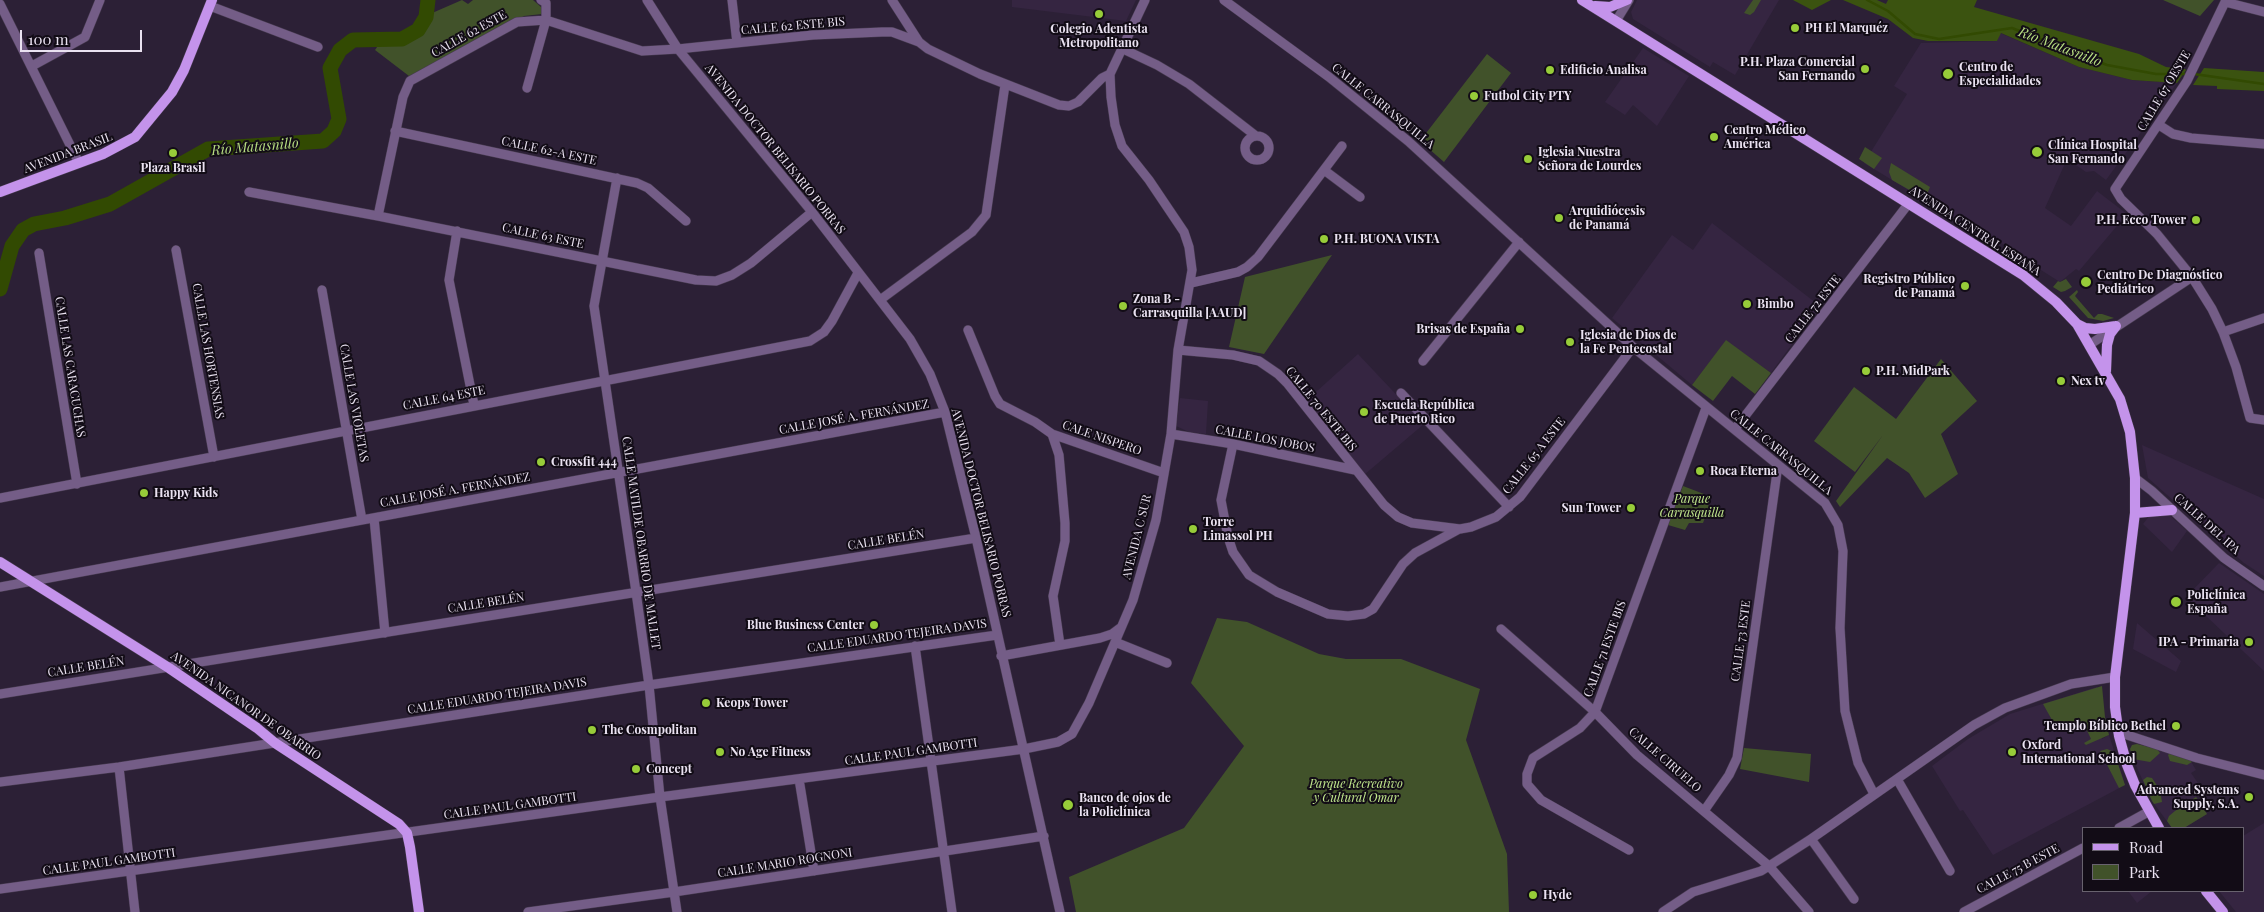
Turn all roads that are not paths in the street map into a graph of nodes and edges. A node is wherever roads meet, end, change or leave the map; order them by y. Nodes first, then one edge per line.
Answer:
1 (100, 0) edge
2 (541, 0) edge
3 (646, 0) edge
4 (732, 0) edge
5 (892, 0) edge
6 (1145, 0) edge
7 (1224, 0) edge
8 (1582, 0) edge
9 (1628, 0) edge
10 (2225, 1) edge
11 (211, 3) edge
12 (1592, 6) junction
13 (1, 8) edge
14 (2264, 12) edge
15 (902, 17) junction
16 (546, 20) junction
17 (1616, 21) junction
18 (892, 32) junction
19 (919, 42) junction
20 (737, 43) junction
21 (318, 47) dead end
22 (678, 49) junction
23 (1123, 49) junction
24 (32, 66) junction
25 (1110, 74) junction
26 (1005, 85) junction
27 (527, 88) dead end
28 (1090, 90) junction
29 (1111, 97) junction
30 (2159, 125) junction
31 (395, 131) junction
32 (1256, 136) dead end
33 (2264, 144) edge
34 (1342, 146) dead end
35 (79, 163) junction
36 (1324, 170) junction
37 (617, 178) junction
38 (0, 192) edge
39 (249, 192) dead end
40 (1360, 197) dead end
41 (1909, 203) junction
42 (812, 212) junction
43 (378, 216) junction
44 (686, 220) dead end
45 (457, 232) junction
46 (1519, 242) junction
47 (176, 250) dead end
48 (39, 253) dead end
49 (602, 261) junction
50 (858, 273) junction
51 (2192, 277) junction
52 (1191, 283) junction
53 (322, 290) dead end
54 (880, 300) junction
55 (2264, 318) edge
56 (2077, 324) junction
57 (2116, 326) junction
58 (968, 330) dead end
59 (2223, 332) junction
60 (2089, 345) junction
61 (1633, 347) junction
62 (1178, 350) junction
63 (1423, 361) dead end
64 (2106, 373) junction
65 (605, 382) junction
66 (1401, 393) dead end
67 (474, 405) junction
68 (1706, 408) junction
69 (945, 412) junction
70 (2264, 420) edge
71 (346, 429) junction
72 (1736, 430) junction
73 (1052, 434) junction
74 (1171, 434) junction
75 (1233, 444) junction
76 (214, 457) junction
77 (1778, 465) junction
78 (1355, 470) junction
79 (618, 473) junction
80 (1164, 473) junction
81 (2135, 478) junction
82 (77, 484) junction
83 (0, 498) edge
84 (1509, 507) junction
85 (2172, 510) junction
86 (2135, 513) junction
87 (374, 518) junction
88 (362, 520) junction
89 (1460, 529) junction
90 (976, 538) junction
91 (0, 562) edge
92 (31, 581) junction
93 (2264, 586) edge
94 (0, 587) edge
95 (636, 592) junction
96 (1122, 627) junction
97 (1501, 629) dead end
98 (385, 632) junction
99 (997, 635) junction
100 (1100, 638) junction
101 (1115, 642) junction
102 (1060, 645) junction
103 (915, 646) junction
104 (1001, 656) junction
105 (1167, 663) dead end
106 (169, 668) junction
107 (1100, 677) junction
108 (2115, 677) junction
109 (649, 685) junction
110 (0, 694) edge
111 (1596, 712) junction
112 (2118, 732) junction
113 (275, 742) junction
114 (1024, 750) junction
115 (930, 761) junction
116 (119, 766) junction
117 (2264, 775) edge
118 (1897, 779) junction
119 (800, 780) junction
120 (0, 782) edge
121 (1874, 794) junction
122 (660, 797) junction
123 (1704, 811) junction
124 (2148, 812) junction
125 (2121, 827) edge
126 (2158, 827) edge
127 (407, 833) junction
128 (1044, 836) junction
129 (1811, 840) junction
130 (2082, 849) edge
131 (1630, 850) dead end
132 (944, 851) junction
133 (1770, 866) junction
134 (130, 871) junction
135 (1950, 871) dead end
136 (814, 872) junction
137 (0, 889) edge
138 (674, 892) junction
139 (2207, 892) edge
140 (1854, 898) dead end
141 (135, 912) edge
142 (419, 912) edge
143 (528, 912) edge
144 (676, 912) edge
145 (952, 912) edge
146 (1060, 912) edge
147 (1663, 912) edge
148 (1809, 912) edge
149 (1964, 912) edge
150 (2223, 912) edge

1 - 24 street
2 - 16 street
3 - 22 street, AVENIDA DOCTOR BELISARIO PORRAS
4 - 20 street
5 - 15 street
6 - 23 street
7 - 46 street, CALLE CARRASQUILLA
8 - 12 main road, AVENIDA CENTRAL ESPAÑA
9 - 12 main road
9 - 17 street
10 - 14 street
10 - 30 street, CALLE 67 OESTE
11 - 21 street
11 - 35 main road, AVENIDA BRASIL
12 - 17 main road, AVENIDA CENTRAL ESPAÑA
13 - 24 street
15 - 18 street
15 - 19 street
16 - 22 street, CALLE 62 ESTE
16 - 27 street
16 - 31 street, CALLE 62 ESTE
17 - 41 main road, AVENIDA CENTRAL ESPAÑA
18 - 19 street
18 - 20 street, CALLE 62 ESTE BIS
19 - 26 street
20 - 22 street, CALLE 62 ESTE BIS
22 - 42 street, AVENIDA DOCTOR BELISARIO PORRAS
23 - 25 street
23 - 32 street
24 - 35 street
25 - 28 street
25 - 29 street, AVENIDA C SUR
26 - 28 street
26 - 54 street
28 - 29 street
29 - 52 street, AVENIDA C SUR
30 - 33 street
30 - 51 street, CALLE 67 OESTE
31 - 37 street, CALLE 62-A ESTE
31 - 43 street, CALLE 62 ESTE
34 - 36 street
35 - 38 main road, AVENIDA BRASIL
36 - 40 street
36 - 52 street
37 - 44 street, CALLE 62-A ESTE
37 - 49 street, CALLE MATILDE OBARRIO DE MALLET
39 - 43 street, CALLE 63 ESTE
41 - 56 main road, AVENIDA CENTRAL ESPAÑA
41 - 72 street, CALLE 72 ESTE
42 - 49 street, CALLE 63 ESTE
42 - 50 street, AVENIDA DOCTOR BELISARIO PORRAS
43 - 45 street, CALLE 63 ESTE
45 - 49 street, CALLE 63 ESTE
45 - 67 street
46 - 61 street, CALLE CARRASQUILLA
46 - 63 street
47 - 76 street, CALLE LAS HORTENSIAS
48 - 82 street, CALLE LAS CARACUCHAS
49 - 65 street, CALLE MATILDE OBARRIO DE MALLET
50 - 54 street, AVENIDA DOCTOR BELISARIO PORRAS
50 - 65 street, CALLE 64 ESTE
51 - 57 street
51 - 59 street
52 - 62 street, AVENIDA C SUR
53 - 71 street, CALLE LAS VIOLETAS
54 - 69 street, AVENIDA DOCTOR BELISARIO PORRAS
55 - 59 street
56 - 57 main road
56 - 60 main road, AVENIDA CENTRAL ESPAÑA
57 - 60 street
57 - 64 main road
58 - 73 street, CALE NISPERO
59 - 70 street
60 - 64 main road, AVENIDA CENTRAL ESPAÑA
61 - 68 street, CALLE CARRASQUILLA
61 - 84 street, CALLE 65 A ESTE
62 - 74 street, AVENIDA C SUR
62 - 78 street, CALLE 70 ESTE BIS
64 - 81 main road, AVENIDA CENTRAL ESPAÑA
65 - 67 street, CALLE 64 ESTE
65 - 79 street, CALLE MATILDE OBARRIO DE MALLET
66 - 84 street
67 - 71 street, CALLE 64 ESTE
68 - 72 street, CALLE CARRASQUILLA
68 - 111 street, CALLE 71 ESTE BIS
69 - 79 street, CALLE JOSÉ A. FERNÁNDEZ
69 - 90 street, AVENIDA DOCTOR BELISARIO PORRAS
71 - 76 street, CALLE 64 ESTE
71 - 88 street, CALLE LAS VIOLETAS
72 - 77 street, CALLE CARRASQUILLA
73 - 80 street, CALE NISPERO
73 - 102 street
74 - 75 street, CALLE LOS JOBOS
74 - 80 street, AVENIDA C SUR
75 - 78 street, CALLE LOS JOBOS
75 - 89 street
76 - 82 street, CALLE 64 ESTE
77 - 121 street, CALLE CARRASQUILLA
77 - 123 street, CALLE 73 ESTE
78 - 89 street, CALLE 65 A ESTE
79 - 87 street, CALLE JOSÉ A. FERNÁNDEZ
79 - 95 street, CALLE MATILDE OBARRIO DE MALLET
80 - 96 street, AVENIDA C SUR
81 - 85 street, CALLE DEL IPA
81 - 86 main road, AVENIDA CENTRAL ESPAÑA
82 - 83 street, CALLE 64 ESTE
84 - 89 street, CALLE 65 A ESTE
85 - 86 main road
85 - 93 street, CALLE DEL IPA
86 - 108 main road, AVENIDA CENTRAL ESPAÑA
87 - 88 street, CALLE JOSÉ A. FERNÁNDEZ
87 - 98 street
88 - 92 street, CALLE JOSÉ A. FERNÁNDEZ
90 - 95 street, CALLE BELÉN
90 - 99 street, AVENIDA DOCTOR BELISARIO PORRAS
91 - 92 main road, AVENIDA NICANOR DE OBARRIO
92 - 94 street, CALLE JOSÉ A. FERNÁNDEZ
92 - 106 main road, AVENIDA NICANOR DE OBARRIO
95 - 98 street, CALLE BELÉN
95 - 109 street, CALLE MATILDE OBARRIO DE MALLET
96 - 100 street
96 - 101 street, AVENIDA C SUR
97 - 111 street, CALLE CIRUELO
98 - 106 street, CALLE BELÉN
99 - 103 street, CALLE EDUARDO TEJEIRA DAVIS
99 - 104 street, AVENIDA DOCTOR BELISARIO PORRAS
100 - 102 street
100 - 107 street
101 - 105 street
101 - 107 street, AVENIDA C SUR
102 - 104 street
103 - 109 street, CALLE EDUARDO TEJEIRA DAVIS
103 - 115 street
104 - 114 street, AVENIDA DOCTOR BELISARIO PORRAS
106 - 110 street, CALLE BELÉN
106 - 113 main road, AVENIDA NICANOR DE OBARRIO
107 - 114 street, AVENIDA C SUR
108 - 112 main road, AVENIDA CENTRAL ESPAÑA
108 - 118 street
109 - 113 street, CALLE EDUARDO TEJEIRA DAVIS
109 - 122 street, CALLE MATILDE OBARRIO DE MALLET
111 - 123 street, CALLE CIRUELO
111 - 131 street, CALLE 71 ESTE BIS
112 - 117 street
112 - 124 main road, AVENIDA CENTRAL ESPAÑA
113 - 116 street, CALLE EDUARDO TEJEIRA DAVIS
113 - 127 main road, AVENIDA NICANOR DE OBARRIO
114 - 115 street, CALLE PAUL GAMBOTTI
114 - 128 street, AVENIDA DOCTOR BELISARIO PORRAS
115 - 119 street, CALLE PAUL GAMBOTTI
115 - 132 street
116 - 120 street, CALLE EDUARDO TEJEIRA DAVIS
116 - 134 street
118 - 121 street
118 - 135 street
119 - 122 street, CALLE PAUL GAMBOTTI
119 - 136 street
121 - 129 street
122 - 127 street, CALLE PAUL GAMBOTTI
122 - 138 street, CALLE MATILDE OBARRIO DE MALLET
123 - 133 street, CALLE CIRUELO
124 - 125 street
124 - 126 main road, AVENIDA CENTRAL ESPAÑA
127 - 134 street, CALLE PAUL GAMBOTTI
127 - 142 main road
128 - 132 street, CALLE MARIO ROGNONI
128 - 146 street, AVENIDA DOCTOR BELISARIO PORRAS
129 - 133 street
129 - 140 street
130 - 149 street, CALLE 75 B ESTE
132 - 136 street, CALLE MARIO ROGNONI
132 - 145 street
133 - 147 street
133 - 148 street, CALLE CIRUELO
134 - 137 street, CALLE PAUL GAMBOTTI
134 - 141 street
136 - 138 street, CALLE MARIO ROGNONI
138 - 143 street, CALLE MARIO ROGNONI
138 - 144 street, CALLE MATILDE OBARRIO DE MALLET
139 - 150 main road

